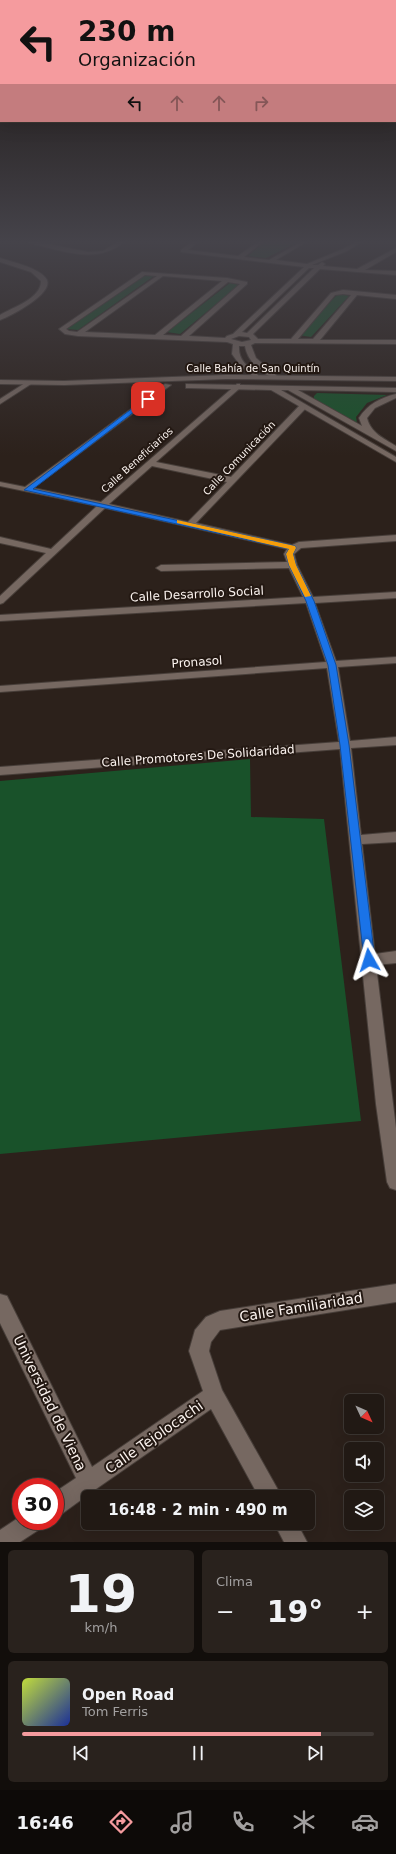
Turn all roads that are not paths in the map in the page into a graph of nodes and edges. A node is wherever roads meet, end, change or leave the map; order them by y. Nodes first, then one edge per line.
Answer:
1 (84, 313) edge
2 (108, 313) edge
3 (187, 313) edge
4 (212, 313) edge
5 (257, 313) edge
6 (271, 313) edge
7 (316, 313) edge
8 (339, 313) edge
9 (78, 334) junction
10 (248, 335) junction
11 (157, 337) junction
12 (231, 337) junction
13 (183, 338) junction
14 (253, 340) junction
15 (293, 340) junction
16 (315, 341) junction
17 (396, 342) edge
18 (236, 343) junction
19 (256, 376) junction
20 (274, 376) junction
21 (396, 380) edge
22 (0, 382) edge
23 (110, 382) junction
24 (28, 384) junction
25 (167, 385) junction
26 (237, 386) junction
27 (270, 387) junction
28 (289, 387) junction
29 (396, 390) edge
30 (396, 396) edge
31 (0, 402) edge
32 (303, 407) junction
33 (378, 439) junction
34 (365, 443) junction
35 (396, 449) edge
36 (396, 460) edge
37 (150, 464) junction
38 (231, 480) junction
39 (0, 484) edge
40 (27, 490) junction
41 (103, 505) junction
42 (191, 524) junction
43 (396, 538) edge
44 (0, 540) edge
45 (293, 548) junction
46 (52, 552) junction
47 (292, 565) junction
48 (161, 568) dead end
49 (396, 595) edge
50 (0, 600) edge
51 (310, 601) junction
52 (0, 618) edge
53 (396, 660) edge
54 (332, 665) junction
55 (0, 689) edge
56 (396, 741) edge
57 (345, 745) junction
58 (0, 771) edge
59 (396, 837) edge
60 (356, 840) junction
61 (396, 957) edge
62 (369, 960) junction
63 (390, 1103) edge
64 (396, 1182) edge
65 (396, 1293) edge
66 (0, 1304) edge
67 (214, 1395) junction
68 (89, 1482) junction
69 (267, 1490) edge
70 (64, 1499) edge
71 (19, 1530) edge
72 (289, 1530) edge
73 (1, 1542) edge
74 (296, 1542) edge

1 - 9 street
2 - 9 street
3 - 11 street
4 - 13 street
5 - 12 street
6 - 10 street
7 - 15 street
8 - 16 street
9 - 11 street
10 - 12 street
10 - 14 street
11 - 13 street
12 - 13 street
12 - 18 street
14 - 15 street
14 - 18 street
14 - 20 street
15 - 16 street
16 - 17 street
18 - 19 street
19 - 20 street, Calle Bahía de San Quintín
19 - 23 street, Calle Bahía de San Quintín
19 - 27 street
20 - 21 street, Calle Bahía de San Quintín
20 - 28 street
22 - 24 street, Calle Bahía de San Quintín
23 - 24 street, Calle Bahía de San Quintín
23 - 25 street, Calle Bahía de San Quintín
24 - 31 street
25 - 26 street, Calle Bahía de San Quintín
25 - 40 street
26 - 27 street, Calle Bahía de San Quintín
26 - 37 street, Calle Beneficiarios
27 - 28 street, Calle Bahía de San Quintín
27 - 32 street
28 - 29 street, Calle Bahía de San Quintín
28 - 33 street
30 - 33 street
32 - 34 street
32 - 38 street, Calle Comunicación
33 - 34 street
33 - 35 street
34 - 36 street
37 - 38 street
37 - 41 street, Calle Beneficiarios
38 - 42 street, Calle Comunicación
39 - 40 street
40 - 41 street
41 - 42 street
41 - 46 street, Calle Beneficiarios
42 - 45 street
43 - 45 street
44 - 46 street
45 - 47 street
46 - 50 street, Calle Beneficiarios
47 - 48 street
47 - 51 street
49 - 51 street, Calle Desarrollo Social
51 - 52 street, Calle Desarrollo Social
51 - 54 street
53 - 54 street, Pronasol
54 - 55 street, Pronasol
54 - 57 street
56 - 57 street, Calle Promotores De Solidaridad
57 - 58 street, Calle Promotores De Solidaridad
57 - 60 street
59 - 60 street
60 - 62 street
61 - 62 street
62 - 63 street
63 - 64 street
65 - 67 street, Calle Familiaridad
66 - 68 street, Universidad de Viena
67 - 68 street, Calle Tejolocachi
67 - 69 street
68 - 70 street, Calle Tejolocachi
71 - 73 street
72 - 74 street

